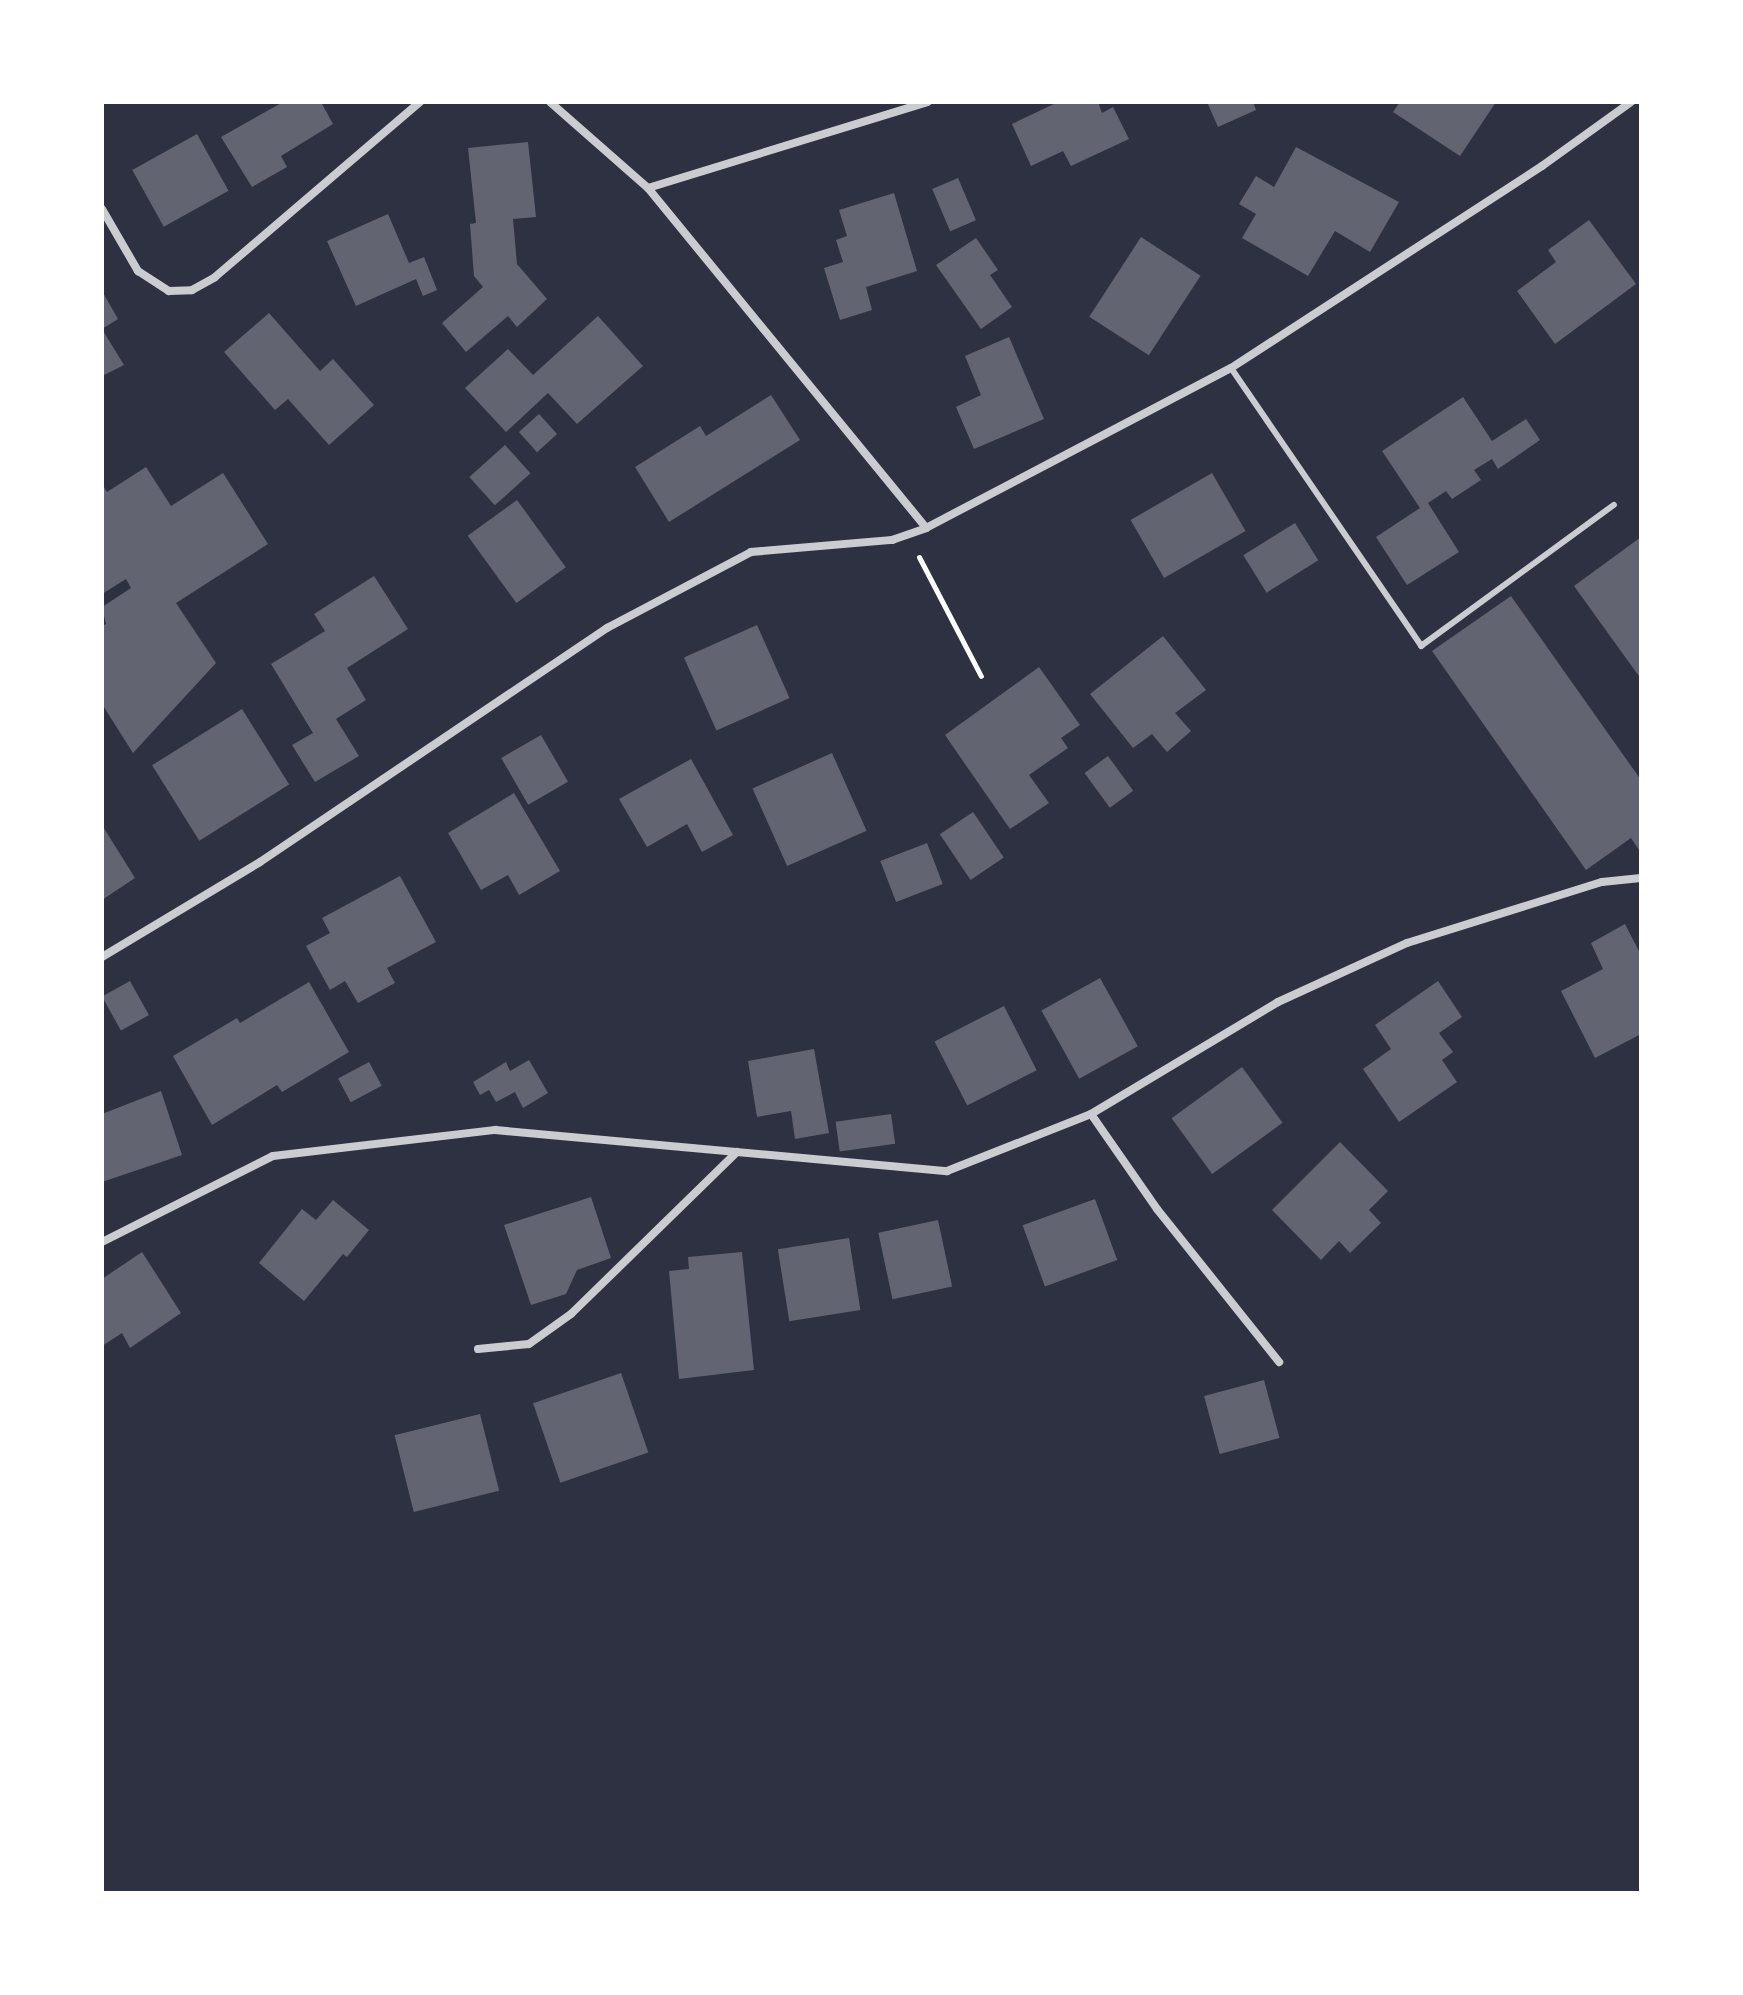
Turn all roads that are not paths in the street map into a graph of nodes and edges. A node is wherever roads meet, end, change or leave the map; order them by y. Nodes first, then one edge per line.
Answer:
1 (420, 102) edge
2 (550, 102) edge
3 (928, 102) edge
4 (1631, 102) edge
5 (648, 188) junction
6 (102, 209) edge
7 (1231, 368) junction
8 (1614, 505) dead end
9 (926, 528) junction
10 (1641, 878) edge
11 (102, 957) edge
12 (1091, 1114) junction
13 (737, 1152) junction
14 (102, 1242) edge
15 (478, 1349) dead end
16 (1279, 1362) dead end

1 - 6 street
2 - 5 street
3 - 5 street
4 - 7 street
5 - 9 street
7 - 8 lane
7 - 9 street
9 - 11 street
10 - 12 street
12 - 13 street
12 - 16 street
13 - 14 street
13 - 15 street

